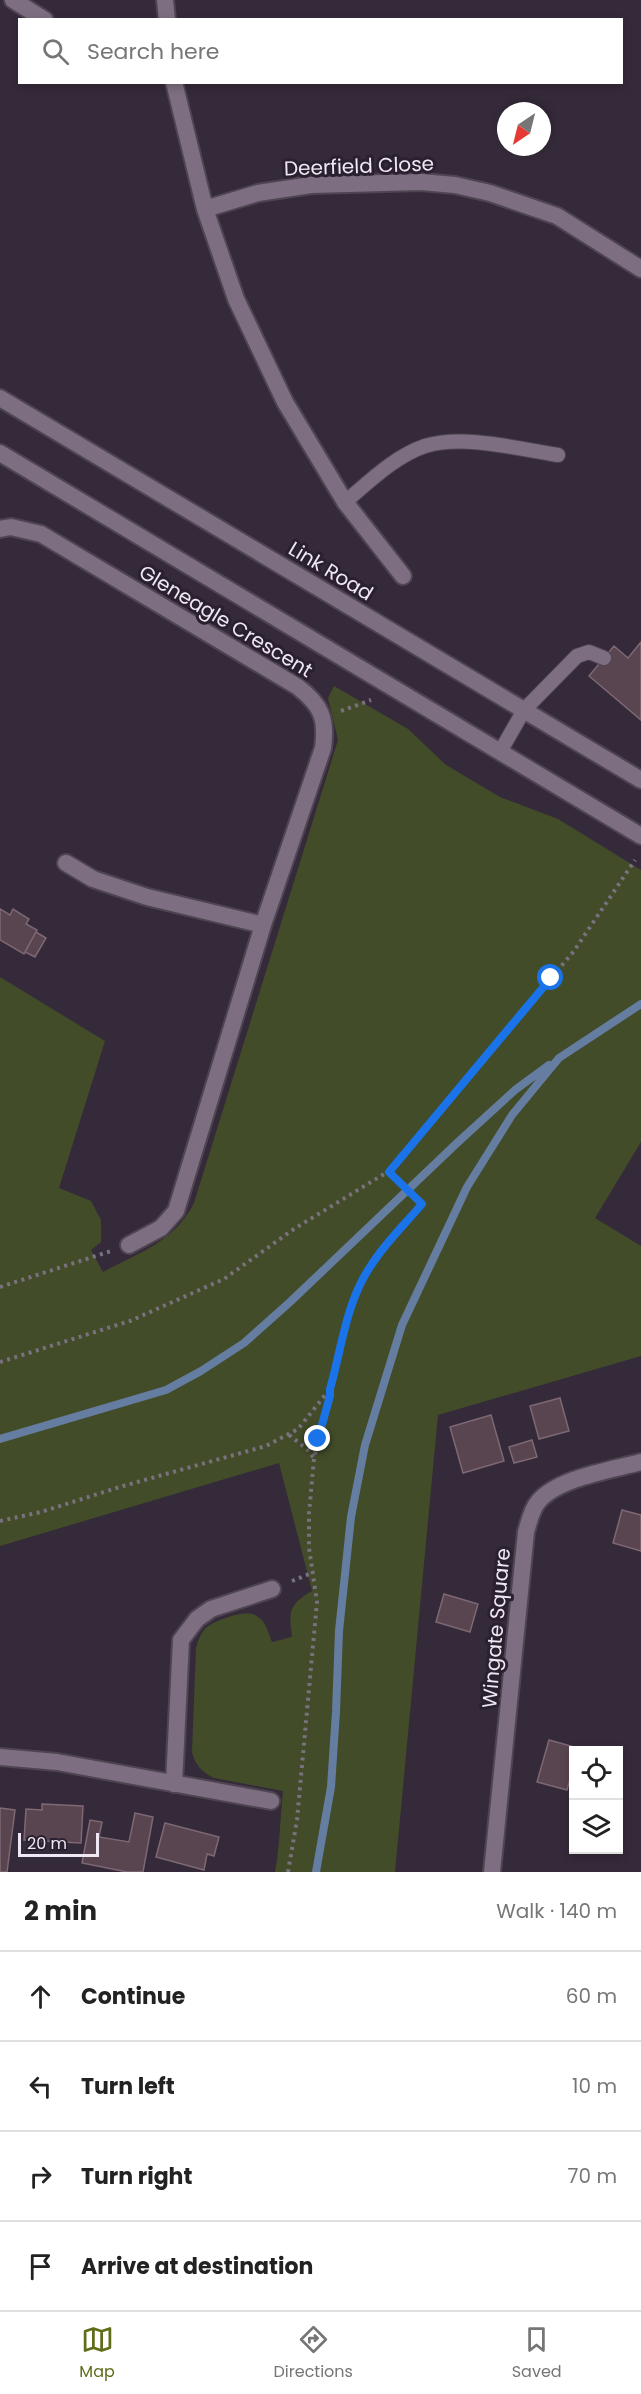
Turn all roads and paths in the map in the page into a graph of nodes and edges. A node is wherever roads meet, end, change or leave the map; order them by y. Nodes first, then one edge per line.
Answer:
1 (13, 0) edge
2 (165, 0) edge
3 (42, 18) edge
4 (167, 18) edge
5 (174, 84) edge
6 (205, 209) junction
7 (641, 269) edge
8 (0, 398) edge
9 (0, 453) edge
10 (558, 455) dead end
11 (345, 502) junction
12 (0, 529) edge
13 (402, 576) dead end
14 (604, 658) dead end
15 (371, 700) dead end
16 (524, 710) junction
17 (322, 716) junction
18 (500, 752) junction
19 (641, 780) edge
20 (641, 836) edge
21 (635, 860) dead end
22 (66, 863) dead end
23 (263, 925) junction
24 (389, 1172) junction
25 (129, 1245) joint
26 (0, 1287) edge
27 (0, 1362) edge
28 (330, 1389) junction
29 (289, 1435) junction
30 (314, 1459) junction
31 (641, 1462) edge
32 (0, 1521) edge
33 (272, 1589) dead end
34 (0, 1757) edge
35 (174, 1784) junction
36 (272, 1801) dead end
37 (288, 1872) edge
38 (492, 1872) edge

1 - 3 street
2 - 4 street
5 - 6 street
6 - 7 street, Deerfield Close
6 - 11 street
8 - 16 street, Link Road
9 - 18 street
10 - 11 lane
11 - 13 street
12 - 17 street, Gleneagle Crescent
14 - 16 lane
15 - 17 path
16 - 18 lane
16 - 19 street, Link Road
17 - 23 street
18 - 20 street
21 - 24 path
22 - 23 street
23 - 25 street
24 - 27 path
24 - 28 path
25 - 26 path
28 - 29 path
28 - 30 path
29 - 30 path
29 - 32 path
30 - 37 path
31 - 38 street, Wingate Square
33 - 35 street
34 - 35 street
35 - 36 street

